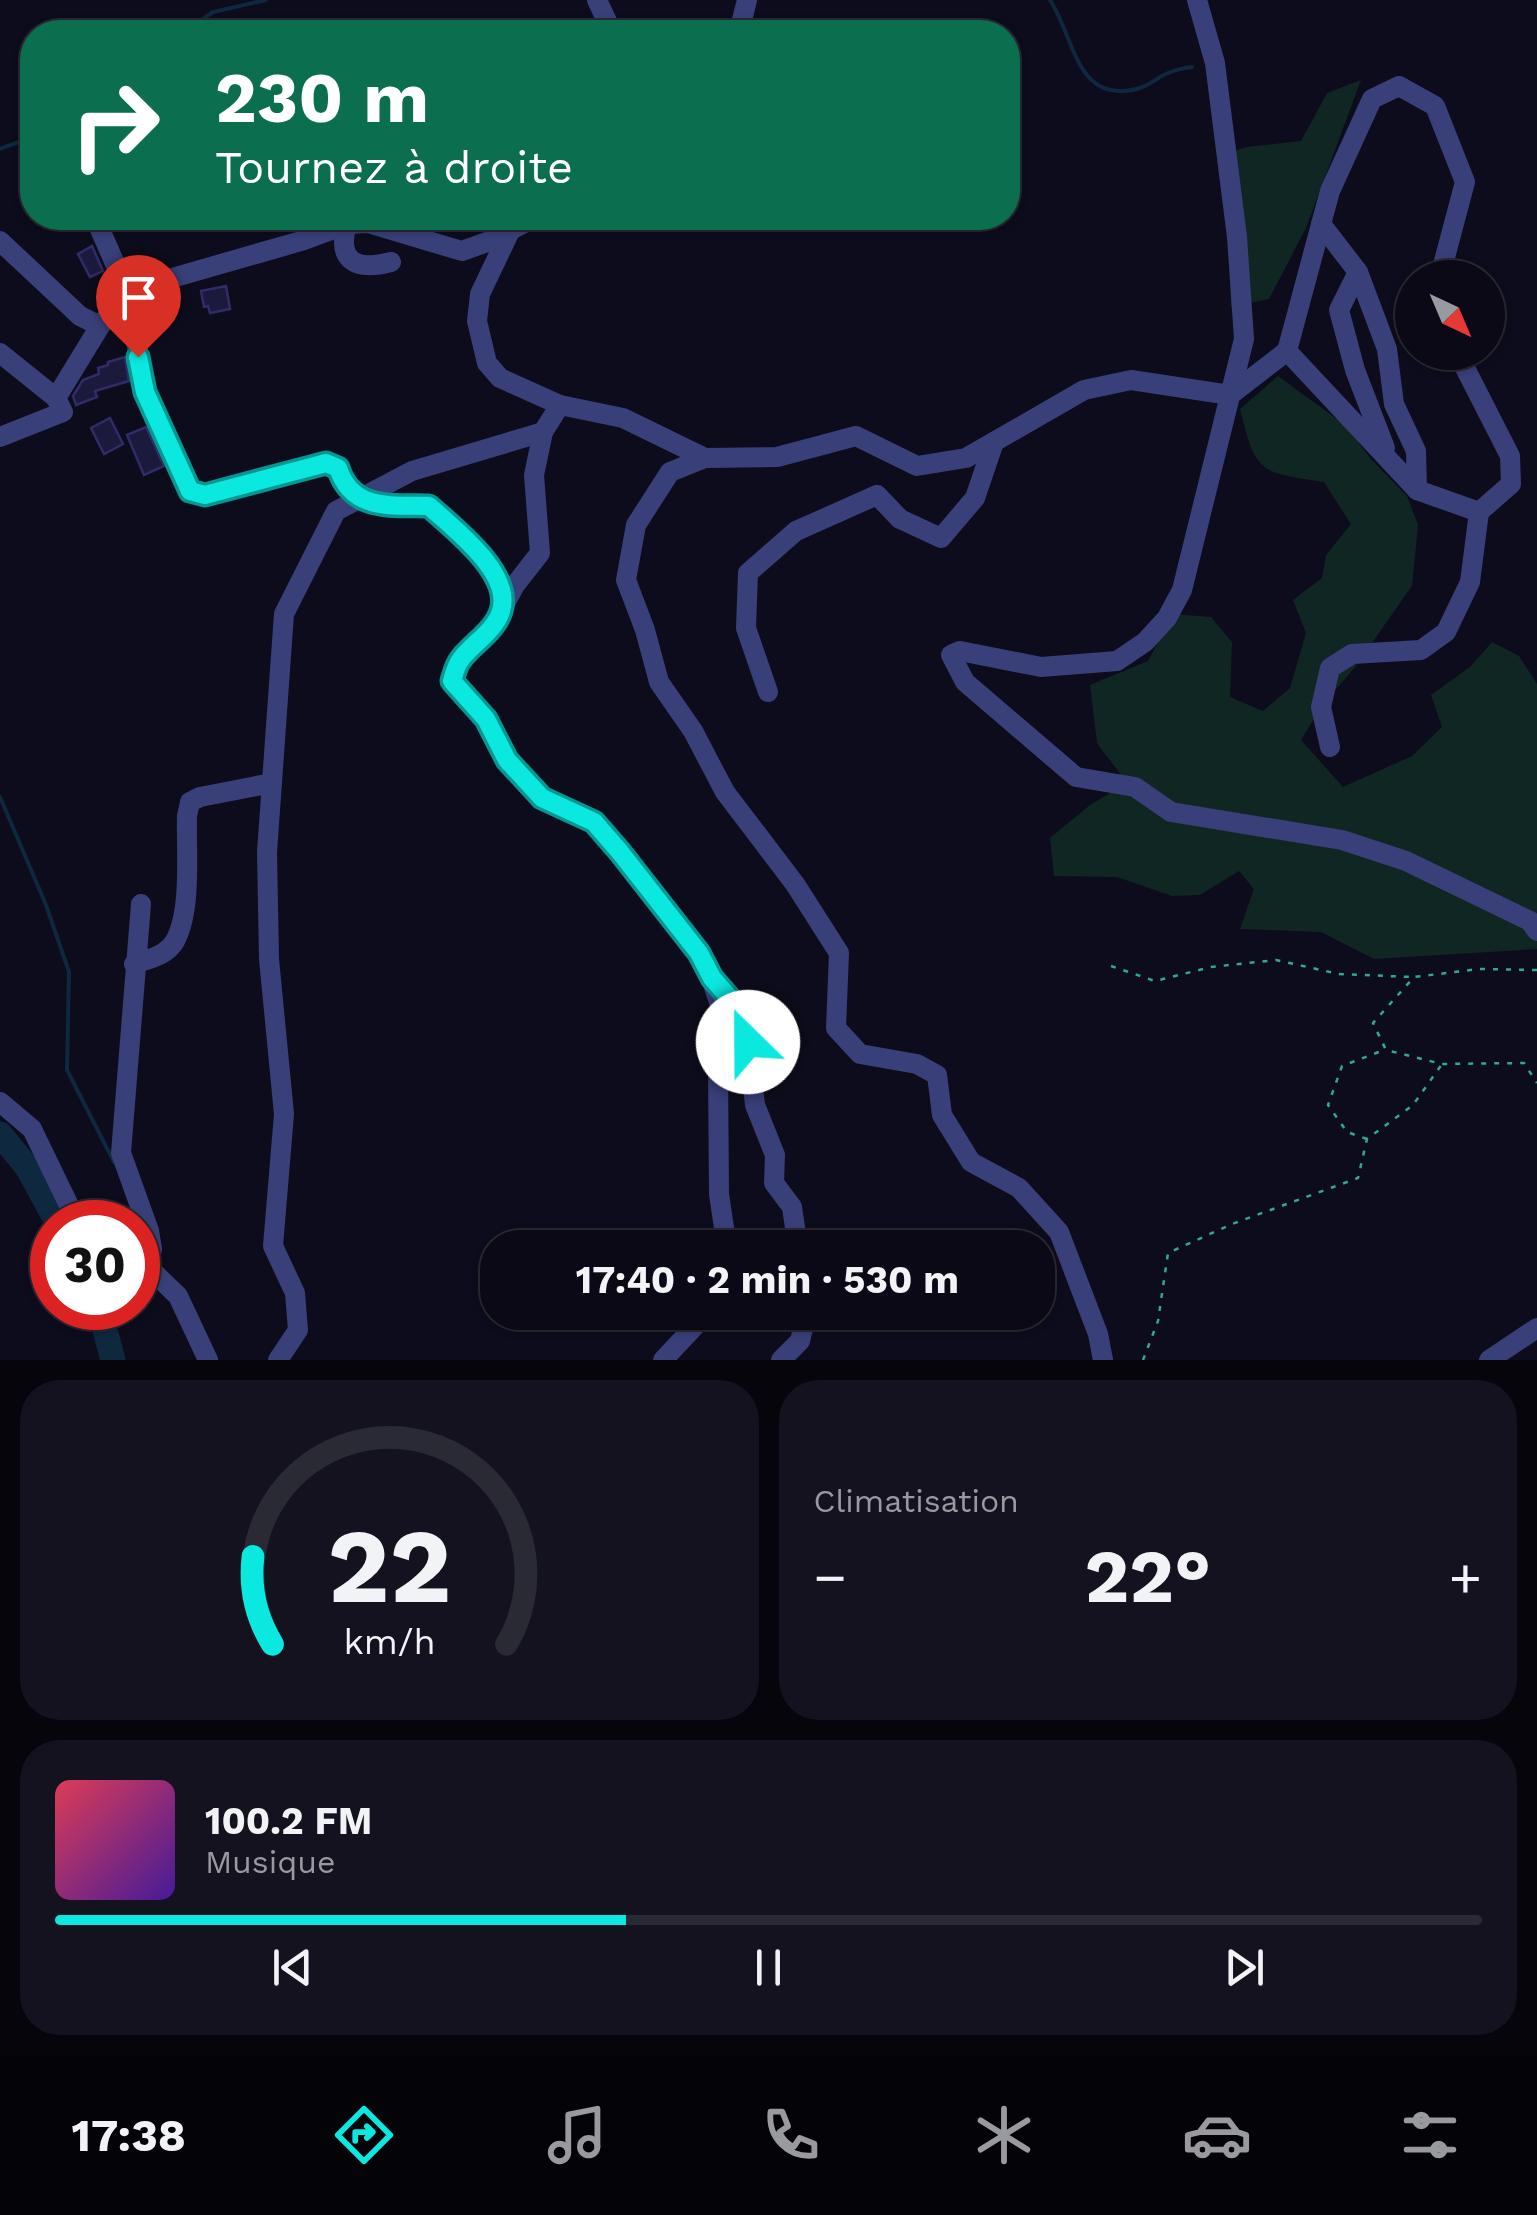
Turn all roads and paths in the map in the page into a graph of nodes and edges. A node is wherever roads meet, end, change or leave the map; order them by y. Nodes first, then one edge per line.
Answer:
1 (1197, 0) edge
2 (1321, 224) junction
3 (100, 230) edge
4 (331, 230) edge
5 (346, 230) edge
6 (392, 230) edge
7 (508, 230) edge
8 (510, 230) edge
9 (0, 241) edge
10 (1444, 260) edge
11 (390, 262) dead end
12 (1358, 272) junction
13 (127, 291) junction
14 (100, 326) junction
15 (1286, 351) junction
16 (0, 353) edge
17 (1466, 370) edge
18 (1230, 396) junction
19 (56, 398) junction
20 (560, 404) junction
21 (543, 432) junction
22 (0, 436) edge
23 (994, 442) junction
24 (706, 458) junction
25 (1389, 458) junction
26 (1417, 490) junction
27 (359, 499) junction
28 (1478, 512) junction
29 (501, 611) junction
30 (768, 692) dead end
31 (1330, 747) dead end
32 (272, 783) junction
33 (140, 904) dead end
34 (1537, 931) edge
35 (134, 964) junction
36 (1110, 966) dead end
37 (1537, 970) edge
38 (1414, 977) junction
39 (712, 978) junction
40 (1386, 1050) junction
41 (1442, 1064) junction
42 (1537, 1083) edge
43 (0, 1102) edge
44 (1367, 1140) junction
45 (67, 1200) edge
46 (137, 1200) edge
47 (724, 1230) edge
48 (795, 1230) edge
49 (160, 1282) edge
50 (1537, 1328) edge
51 (692, 1330) edge
52 (803, 1330) edge
53 (208, 1360) edge
54 (278, 1360) edge
55 (664, 1360) edge
56 (781, 1360) edge
57 (1104, 1360) edge
58 (1143, 1360) edge
59 (1490, 1360) edge

1 - 18 street
2 - 10 street
2 - 12 street
2 - 15 street
3 - 13 street
4 - 13 street
5 - 11 street
6 - 7 street
8 - 20 street
9 - 14 street
12 - 25 street
12 - 26 street
13 - 14 street
13 - 27 street
14 - 19 street
15 - 18 street
15 - 25 street
16 - 19 street
17 - 28 street
18 - 23 street
18 - 34 street
19 - 22 street
20 - 21 street
20 - 24 street
21 - 27 street
21 - 29 street
23 - 24 street
23 - 30 street
24 - 57 street
25 - 26 street
26 - 28 street
27 - 29 street
27 - 32 street
28 - 31 street
29 - 39 street
32 - 35 street
32 - 54 street
33 - 35 street
35 - 46 street
36 - 38 path
37 - 38 path
38 - 40 path
39 - 47 street
39 - 48 street
40 - 41 path
40 - 44 path
41 - 42 path
41 - 44 path
43 - 45 street
44 - 58 path
49 - 53 street
50 - 59 street
51 - 55 street
52 - 56 street

